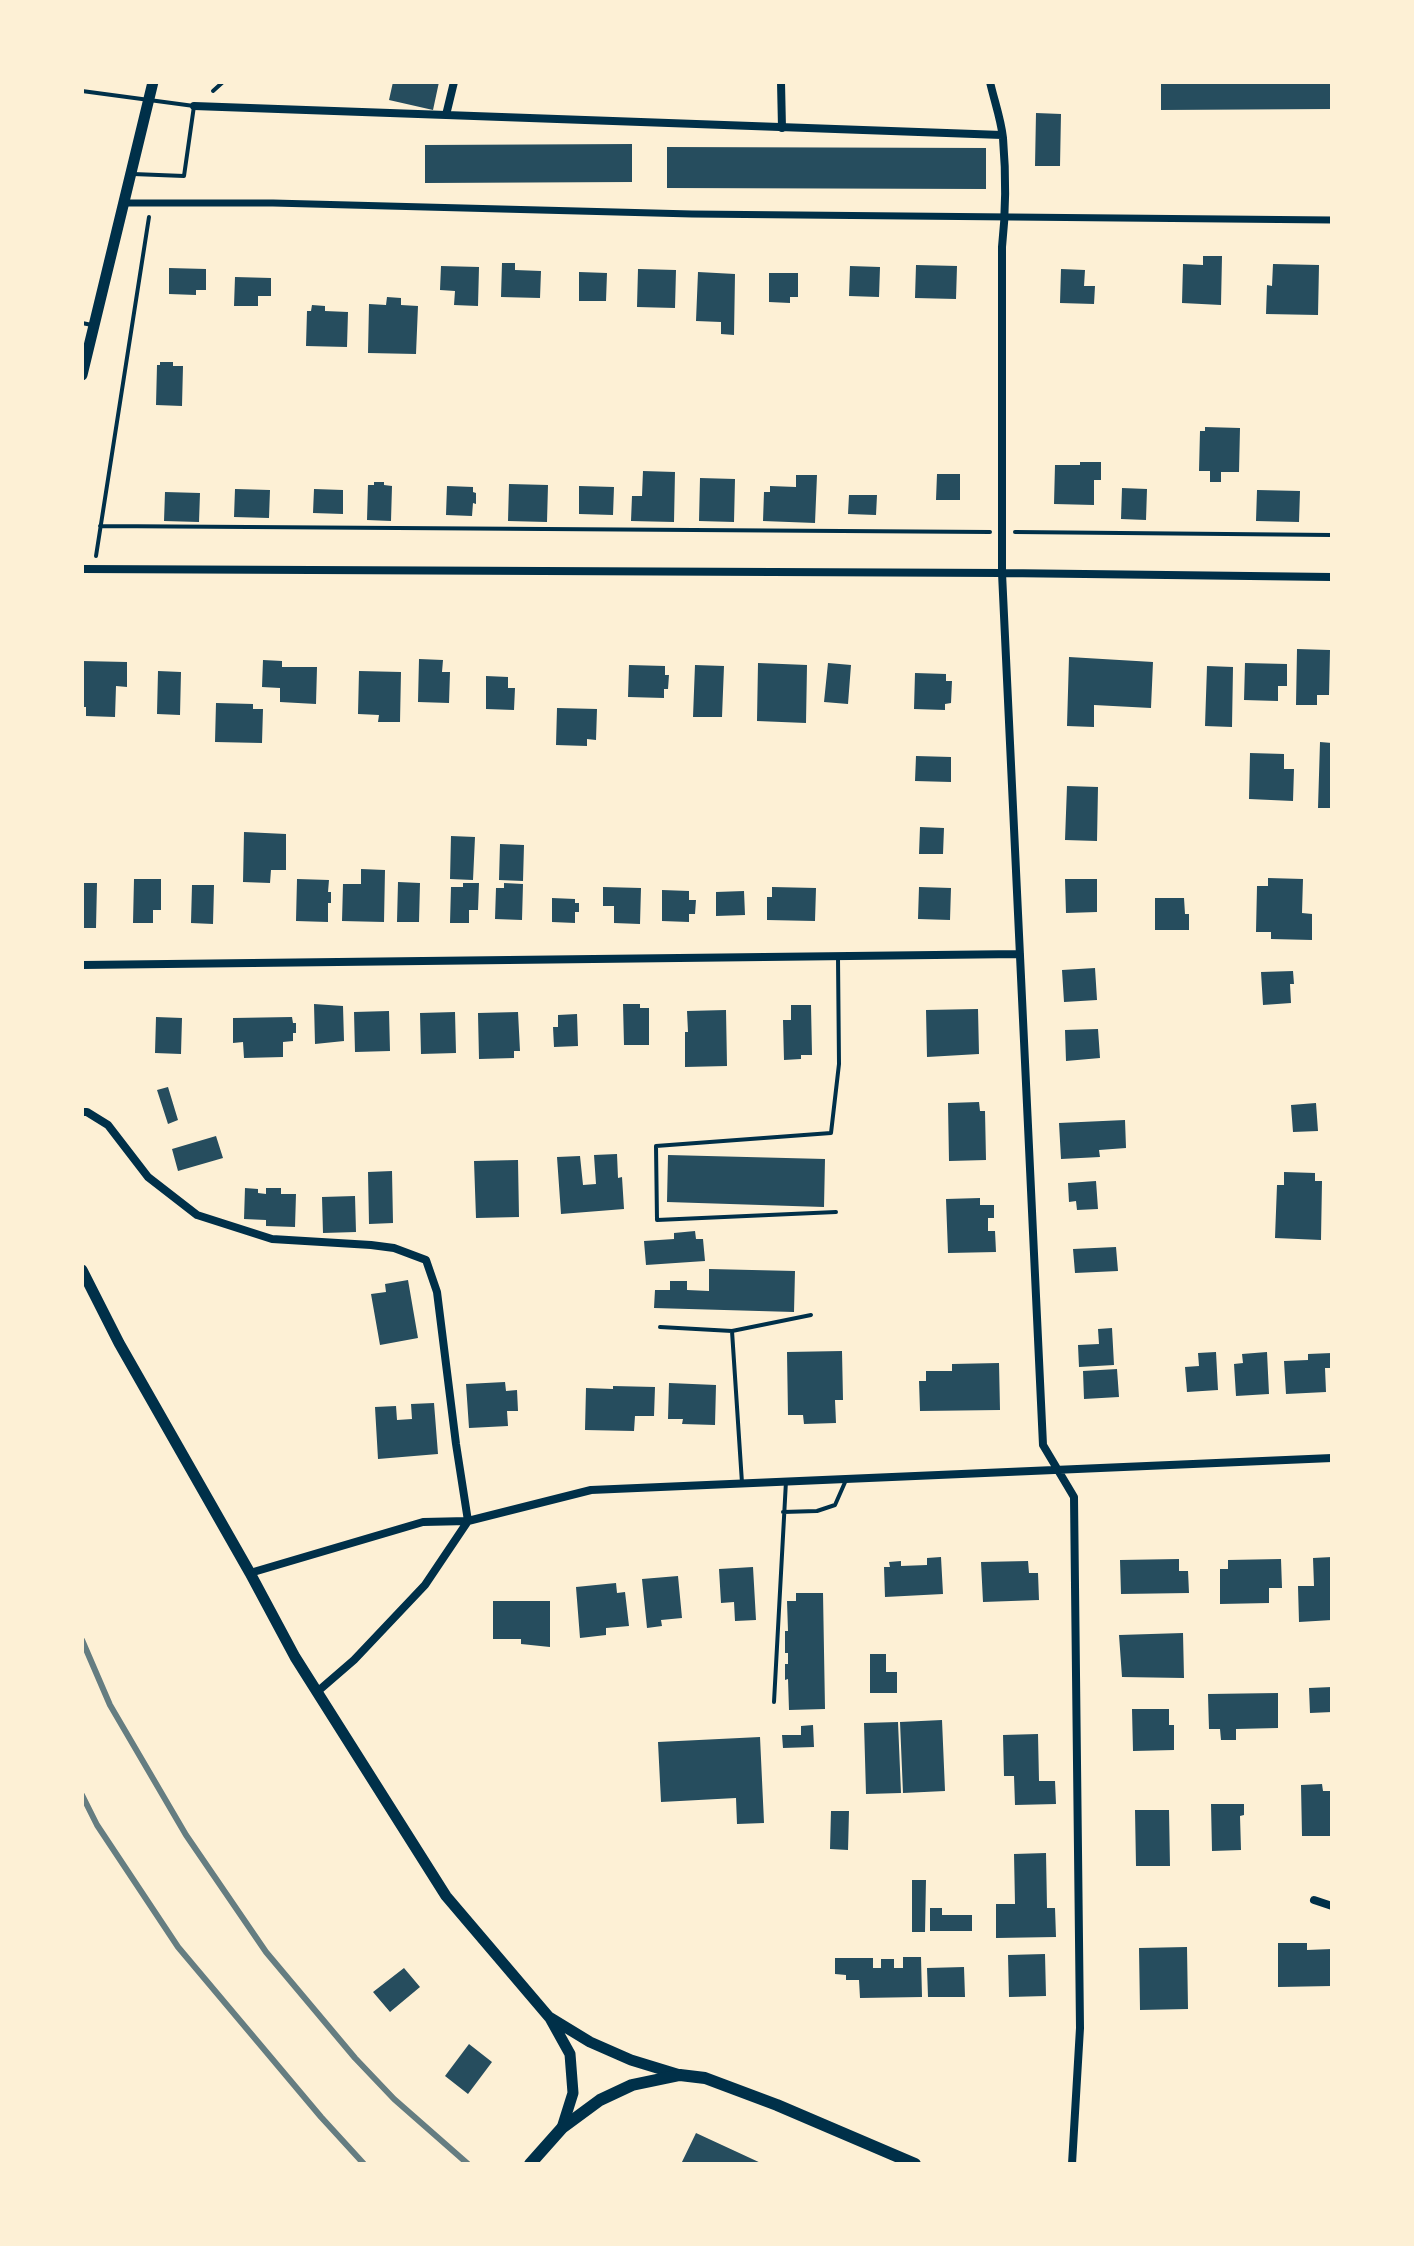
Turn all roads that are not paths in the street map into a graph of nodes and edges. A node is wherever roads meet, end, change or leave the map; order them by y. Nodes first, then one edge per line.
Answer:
1 (153, 82) edge
2 (454, 82) edge
3 (781, 82) edge
4 (990, 82) edge
5 (82, 91) edge
6 (148, 102) junction
7 (194, 106) junction
8 (446, 115) junction
9 (782, 128) junction
10 (1002, 135) junction
11 (131, 173) junction
12 (124, 203) junction
13 (1005, 216) junction
14 (1332, 220) edge
15 (88, 324) edge
16 (82, 375) edge
17 (82, 569) edge
18 (1002, 573) junction
19 (1332, 577) edge
20 (1020, 954) junction
21 (837, 956) junction
22 (82, 965) edge
23 (82, 1112) edge
24 (836, 1212) dead end
25 (82, 1270) edge
26 (811, 1315) dead end
27 (660, 1327) dead end
28 (732, 1331) junction
29 (1332, 1458) edge
30 (1058, 1469) junction
31 (846, 1478) junction
32 (786, 1480) junction
33 (742, 1483) junction
34 (783, 1512) junction
35 (468, 1521) junction
36 (250, 1573) junction
37 (317, 1692) junction
38 (774, 1702) dead end
39 (1314, 1900) dead end
40 (1332, 1906) edge
41 (549, 2017) junction
42 (680, 2075) junction
43 (562, 2128) junction
44 (530, 2164) edge
45 (915, 2164) edge
46 (1072, 2164) edge

1 - 6 street
2 - 8 street
3 - 9 street
4 - 10 street
5 - 6 lane
6 - 7 lane
6 - 11 street
7 - 8 street
7 - 11 lane
8 - 9 street
9 - 10 street
10 - 13 street
11 - 12 street
12 - 13 street
12 - 15 street
13 - 14 street
13 - 18 street
15 - 16 street
17 - 18 street
18 - 19 street
18 - 20 street
20 - 21 street
20 - 30 street
21 - 22 street
21 - 24 lane
23 - 35 street
25 - 36 street
26 - 28 lane
27 - 28 lane
28 - 33 lane
29 - 30 street
30 - 31 street
30 - 46 street
31 - 32 street
31 - 34 lane
32 - 33 street
32 - 34 lane
33 - 35 street
34 - 38 lane
35 - 36 street
35 - 37 street
36 - 37 street
37 - 41 street
39 - 40 street
41 - 42 street
41 - 43 street
42 - 43 main road
42 - 45 main road
43 - 44 main road

